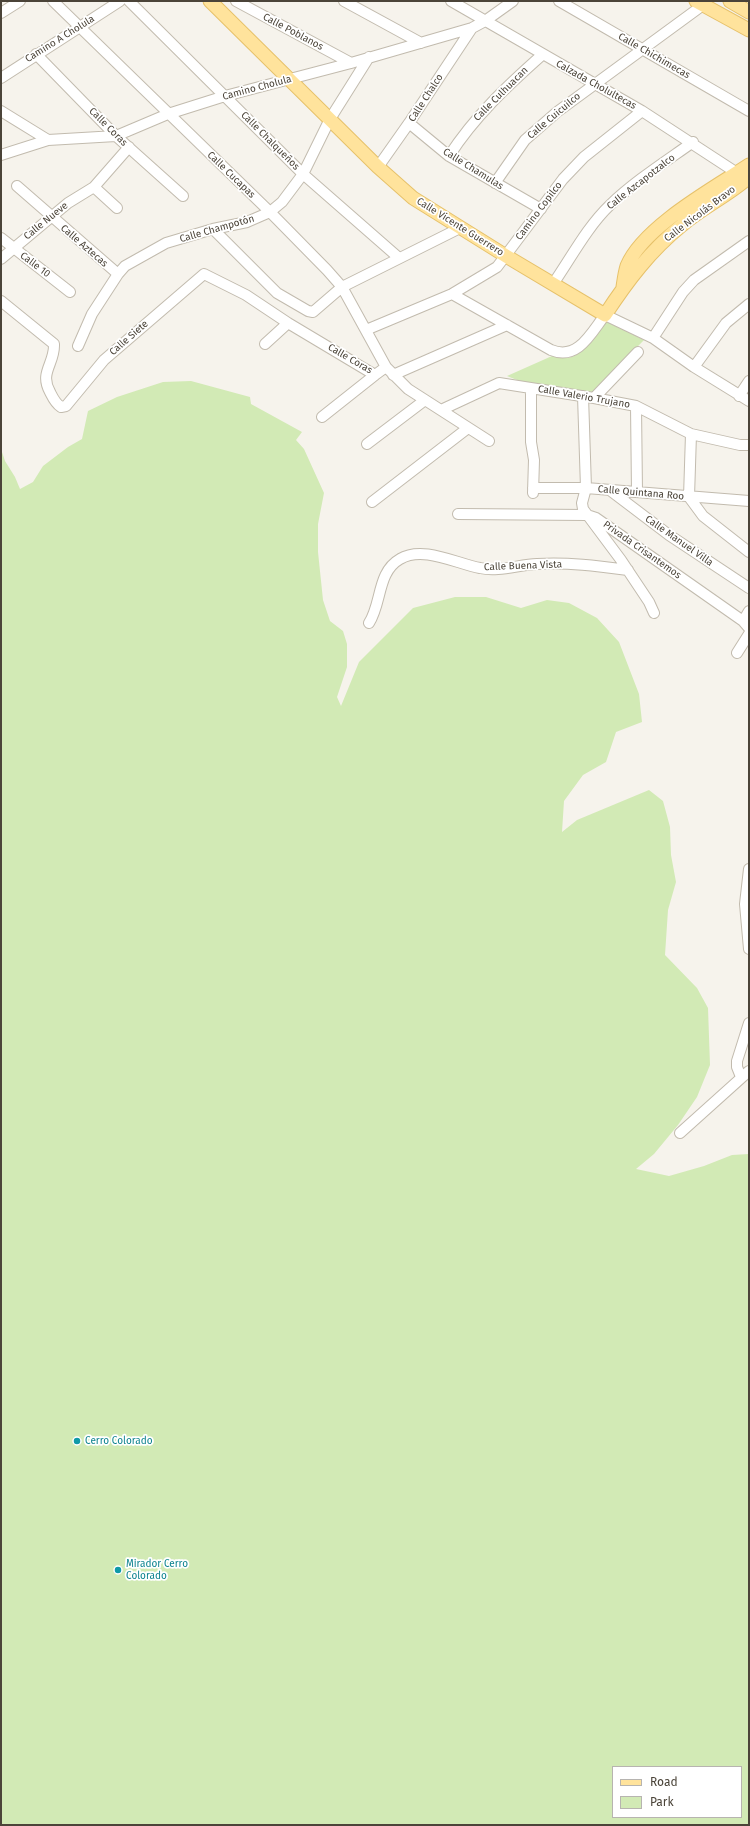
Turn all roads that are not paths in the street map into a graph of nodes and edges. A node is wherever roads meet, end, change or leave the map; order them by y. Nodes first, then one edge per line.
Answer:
1 (20, 1) edge
2 (53, 1) edge
3 (120, 1) edge
4 (129, 1) edge
5 (210, 1) edge
6 (236, 1) edge
7 (344, 1) edge
8 (451, 1) edge
9 (513, 1) edge
10 (559, 1) edge
11 (730, 1) edge
12 (699, 3) edge
13 (749, 12) edge
14 (1, 13) edge
15 (485, 21) junction
16 (80, 27) junction
17 (472, 28) junction
18 (749, 30) edge
19 (420, 43) junction
20 (643, 50) junction
21 (36, 54) junction
22 (542, 55) junction
23 (369, 57) junction
24 (351, 63) junction
25 (1, 78) edge
26 (288, 79) junction
27 (593, 84) junction
28 (225, 96) junction
29 (1, 111) edge
30 (642, 111) junction
31 (749, 111) edge
32 (168, 114) junction
33 (330, 119) junction
34 (409, 123) junction
35 (116, 136) junction
36 (48, 140) junction
37 (693, 142) junction
38 (129, 147) junction
39 (1, 155) edge
40 (449, 156) junction
41 (749, 165) edge
42 (378, 167) junction
43 (303, 174) junction
44 (745, 179) edge
45 (494, 183) junction
46 (17, 186) dead end
47 (94, 187) junction
48 (183, 196) dead end
49 (116, 208) dead end
50 (541, 209) junction
51 (270, 212) junction
52 (51, 217) junction
53 (460, 228) junction
54 (213, 229) junction
55 (1, 238) edge
56 (749, 241) edge
57 (13, 248) junction
58 (506, 256) junction
59 (399, 258) junction
60 (1, 259) edge
61 (118, 274) junction
62 (204, 274) joint
63 (553, 284) junction
64 (342, 287) junction
65 (70, 292) dead end
66 (452, 294) junction
67 (1, 301) edge
68 (749, 304) edge
69 (605, 315) junction
70 (288, 323) junction
71 (507, 325) junction
72 (366, 330) junction
73 (653, 338) junction
74 (265, 344) dead end
75 (78, 346) dead end
76 (638, 352) dead end
77 (694, 367) junction
78 (389, 371) junction
79 (375, 375) junction
80 (749, 381) edge
81 (532, 388) junction
82 (583, 396) junction
83 (739, 396) junction
84 (594, 398) junction
85 (425, 400) junction
86 (749, 401) edge
87 (636, 406) junction
88 (441, 410) junction
89 (322, 417) dead end
90 (468, 428) junction
91 (691, 434) junction
92 (489, 441) dead end
93 (367, 444) dead end
94 (749, 445) edge
95 (586, 488) junction
96 (611, 491) junction
97 (637, 492) junction
98 (689, 497) junction
99 (749, 501) edge
100 (372, 502) dead end
101 (458, 514) dead end
102 (587, 515) junction
103 (749, 552) edge
104 (628, 570) junction
105 (749, 588) edge
106 (749, 611) edge
107 (654, 613) dead end
108 (369, 623) dead end
109 (746, 625) edge
110 (749, 634) edge
111 (737, 653) dead end
112 (749, 869) edge
113 (749, 874) edge
114 (749, 949) edge
115 (749, 1023) edge
116 (749, 1063) edge
117 (745, 1074) edge
118 (680, 1133) dead end

1 - 14 street
2 - 16 street, Calle Cucapas
3 - 16 street, Camino A Cholula
4 - 28 street, Calle Chalqueños
5 - 26 main road, Calle Vicente Guerrero
6 - 24 street, Calle Poblanos
7 - 19 street
8 - 15 street, Calzada Cholultecas
9 - 15 street, Camino Cholula
10 - 20 street, Calle Chichimecas
11 - 13 main road
12 - 18 main road
12 - 20 street, Calle Cuicuilco
15 - 17 street, Camino Cholula
15 - 22 street, Calzada Cholultecas
16 - 21 street, Camino A Cholula
16 - 32 street, Calle Cucapas
17 - 19 street, Camino Cholula
17 - 34 street, Calle Chalco
19 - 23 street, Camino Cholula
20 - 27 street, Calle Cuicuilco
20 - 31 street, Calle Chichimecas
21 - 25 street, Camino A Cholula
21 - 35 street, Calle Coras
22 - 27 street, Calzada Cholultecas
22 - 40 street, Calle Culhuacan
23 - 24 street, Camino Cholula
23 - 33 street, Calle Champotón
24 - 26 street, Camino Cholula
26 - 28 street, Camino Cholula
26 - 33 main road, Calle Vicente Guerrero
27 - 30 street, Calzada Cholultecas
27 - 45 street, Calle Cuicuilco
28 - 32 street, Camino Cholula
28 - 43 street, Calle Chalqueños
29 - 36 street
30 - 37 street, Calzada Cholultecas
30 - 50 street, Camino Copilco
32 - 35 street, Camino Cholula
32 - 51 street, Calle Cucapas
33 - 42 main road, Calle Vicente Guerrero
33 - 43 street, Calle Champotón
34 - 40 street, Calle Chamulas
34 - 42 street, Calle Chalco
35 - 36 street, Camino Cholula
35 - 38 street, Calle Coras
36 - 39 street, Camino Cholula
37 - 44 street, Calzada Cholultecas
37 - 63 street, Calle Azcapotzalco
38 - 47 street, Calle Nueve
38 - 48 street, Calle Coras
40 - 45 street, Calle Chamulas
41 - 44 main road, Calle Nicolás Bravo
42 - 53 main road, Calle Vicente Guerrero
43 - 51 street, Calle Champotón
43 - 59 street, Calle Chalqueños
44 - 69 main road, Calle Nicolás Bravo
45 - 50 street, Calle Chamulas
46 - 52 street, Calle Aztecas
47 - 49 street
47 - 52 street, Calle Nueve
50 - 58 street, Camino Copilco
51 - 54 street, Calle Champotón
51 - 64 street, Calle Cucapas
52 - 57 street, Calle Nueve
52 - 61 street, Calle Aztecas
53 - 58 main road, Calle Vicente Guerrero
53 - 59 street
54 - 61 street, Calle Champotón
54 - 64 street
55 - 57 street, Calle 10
56 - 73 street
57 - 60 street, Calle Nueve
57 - 65 street, Calle 10
58 - 63 main road, Calle Vicente Guerrero
58 - 66 street, Camino Copilco
59 - 64 street
61 - 75 street, Calle Champotón
62 - 67 street, Calle Siete
62 - 70 street, Calle Coras
63 - 69 main road, Calle Vicente Guerrero
64 - 72 street, Calle Cucapas
66 - 71 street
66 - 72 street, Camino Copilco
68 - 77 street
69 - 71 street, Calle Nicolás Bravo
69 - 73 street, Calle Vicente Guerrero
70 - 74 street
70 - 79 street, Calle Coras
71 - 78 street
72 - 78 street, Calle Cucapas
73 - 77 street, Calle Vicente Guerrero
76 - 84 street
77 - 83 street, Calle Vicente Guerrero
78 - 79 street, Calle Coras
78 - 85 street
79 - 89 street
80 - 83 street
81 - 82 street, Calle Valerio Trujano
81 - 88 street, Calle Valerio Trujano
81 - 95 street, Calle Quintana Roo
82 - 84 street, Calle Valerio Trujano
82 - 95 street
83 - 86 street, Calle Vicente Guerrero
84 - 87 street, Calle Valerio Trujano
85 - 88 street
85 - 93 street
87 - 91 street, Calle Valerio Trujano
87 - 97 street
88 - 90 street
90 - 92 street
90 - 100 street
91 - 94 street, Calle Valerio Trujano
91 - 98 street
95 - 96 street, Calle Quintana Roo
95 - 102 street
96 - 97 street, Calle Quintana Roo
96 - 105 street, Calle Manuel Villa
97 - 98 street, Calle Quintana Roo
98 - 99 street, Calle Quintana Roo
98 - 103 street
101 - 102 street, Privada Crisantemos
102 - 104 street
102 - 109 street, Privada Crisantemos
104 - 107 street
104 - 108 street, Calle Buena Vista
106 - 109 street
110 - 111 street
112 - 113 street
113 - 114 street
115 - 117 street
116 - 117 street
117 - 118 street

